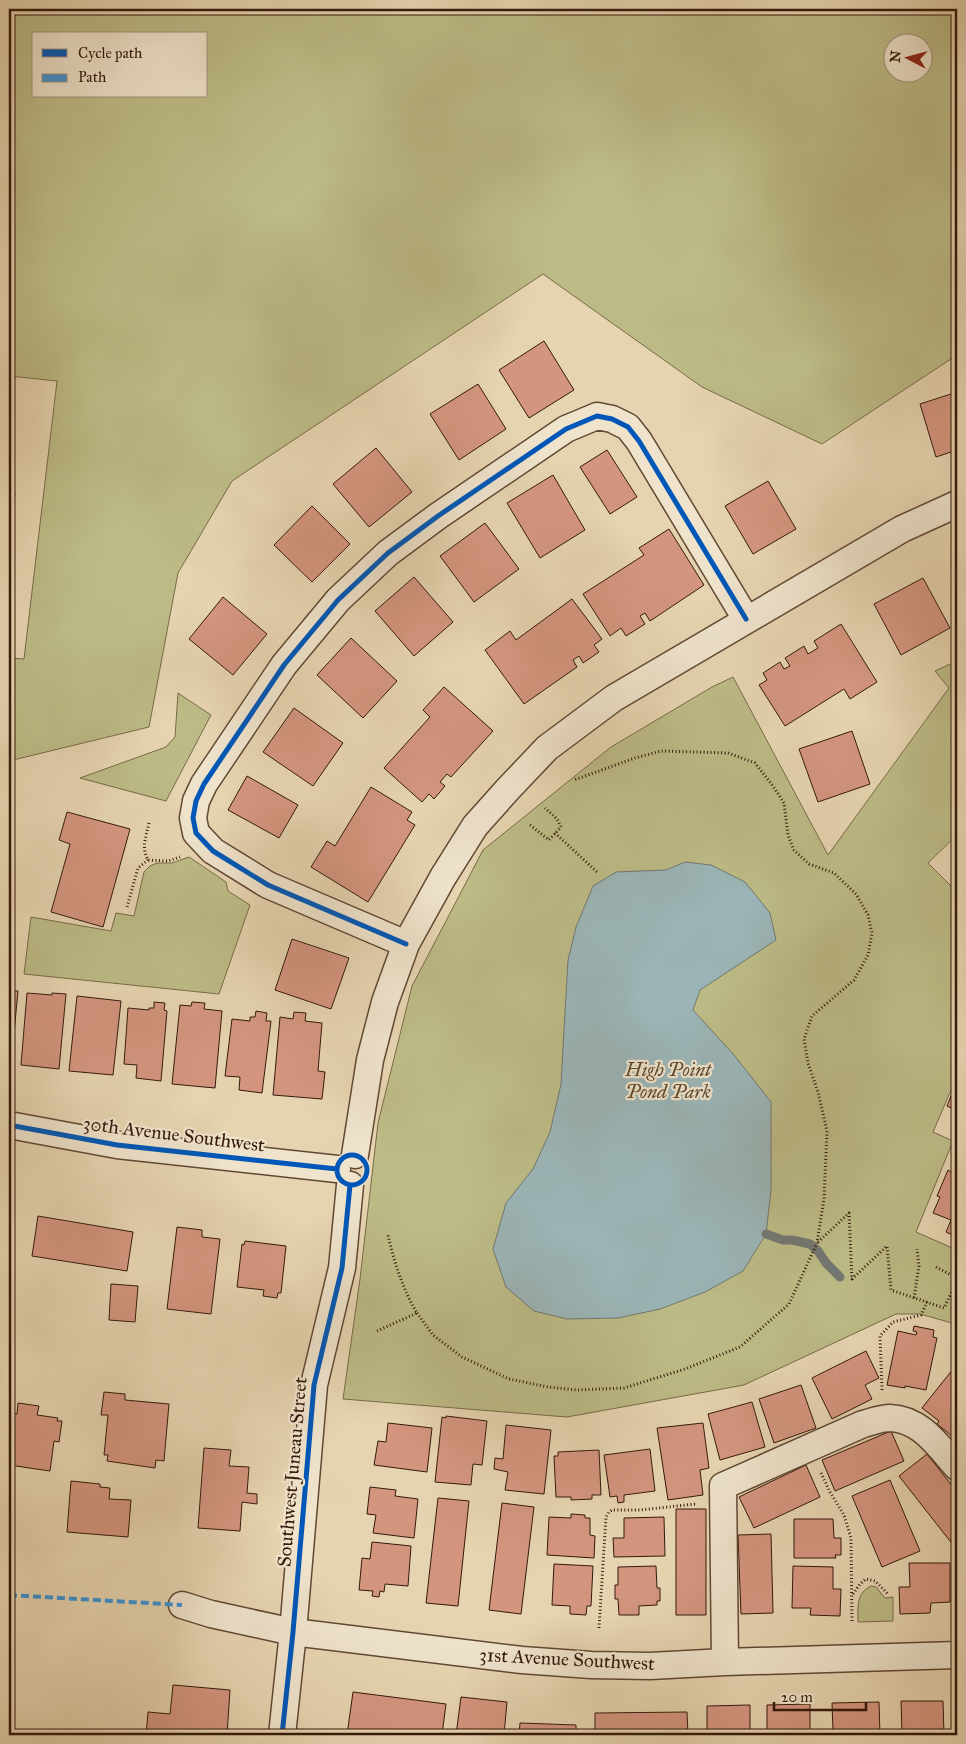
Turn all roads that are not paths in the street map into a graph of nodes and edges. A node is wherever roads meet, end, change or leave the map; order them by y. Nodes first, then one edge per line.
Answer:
1 (957, 504) edge
2 (746, 619) junction
3 (406, 944) junction
4 (9, 1125) edge
5 (347, 1170) junction
6 (957, 1467) edge
7 (182, 1605) dead end
8 (293, 1632) junction
9 (957, 1655) edge
10 (725, 1662) junction
11 (282, 1735) edge

1 - 2 street, Southwest Juneau Street
2 - 3 street, Southwest Juneau Street
2 - 3 street
3 - 5 street, Southwest Juneau Street
4 - 5 street, 30th Avenue Southwest
5 - 8 street, Southwest Juneau Street
6 - 10 street
7 - 8 street, 31st Avenue Southwest
8 - 10 street, 31st Avenue Southwest
8 - 11 street, Southwest Juneau Street
9 - 10 street, 31st Avenue Southwest

